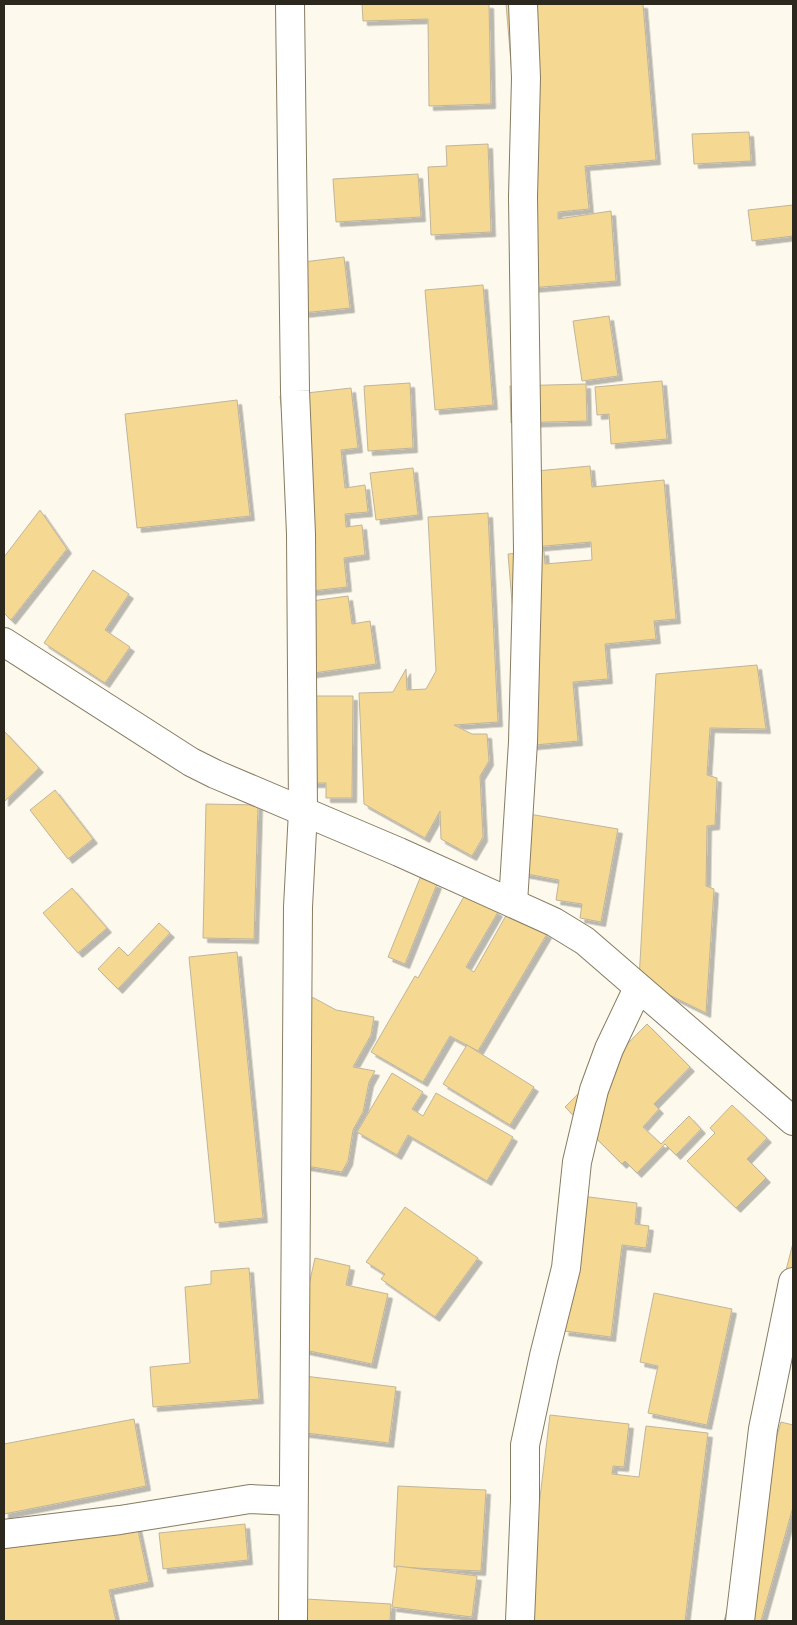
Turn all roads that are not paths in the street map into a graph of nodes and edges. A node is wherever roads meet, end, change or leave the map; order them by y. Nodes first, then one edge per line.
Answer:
1 (290, 4) edge
2 (523, 4) edge
3 (4, 642) edge
4 (303, 811) junction
5 (513, 903) junction
6 (638, 988) junction
7 (790, 1111) edge
8 (793, 1282) edge
9 (293, 1501) junction
10 (4, 1534) edge
11 (293, 1621) edge
12 (520, 1621) edge
13 (740, 1621) edge

1 - 4 street
2 - 5 street
3 - 4 street
4 - 5 street
4 - 9 street
5 - 6 street
6 - 7 street
6 - 12 street
8 - 13 street
9 - 10 street
9 - 11 street

